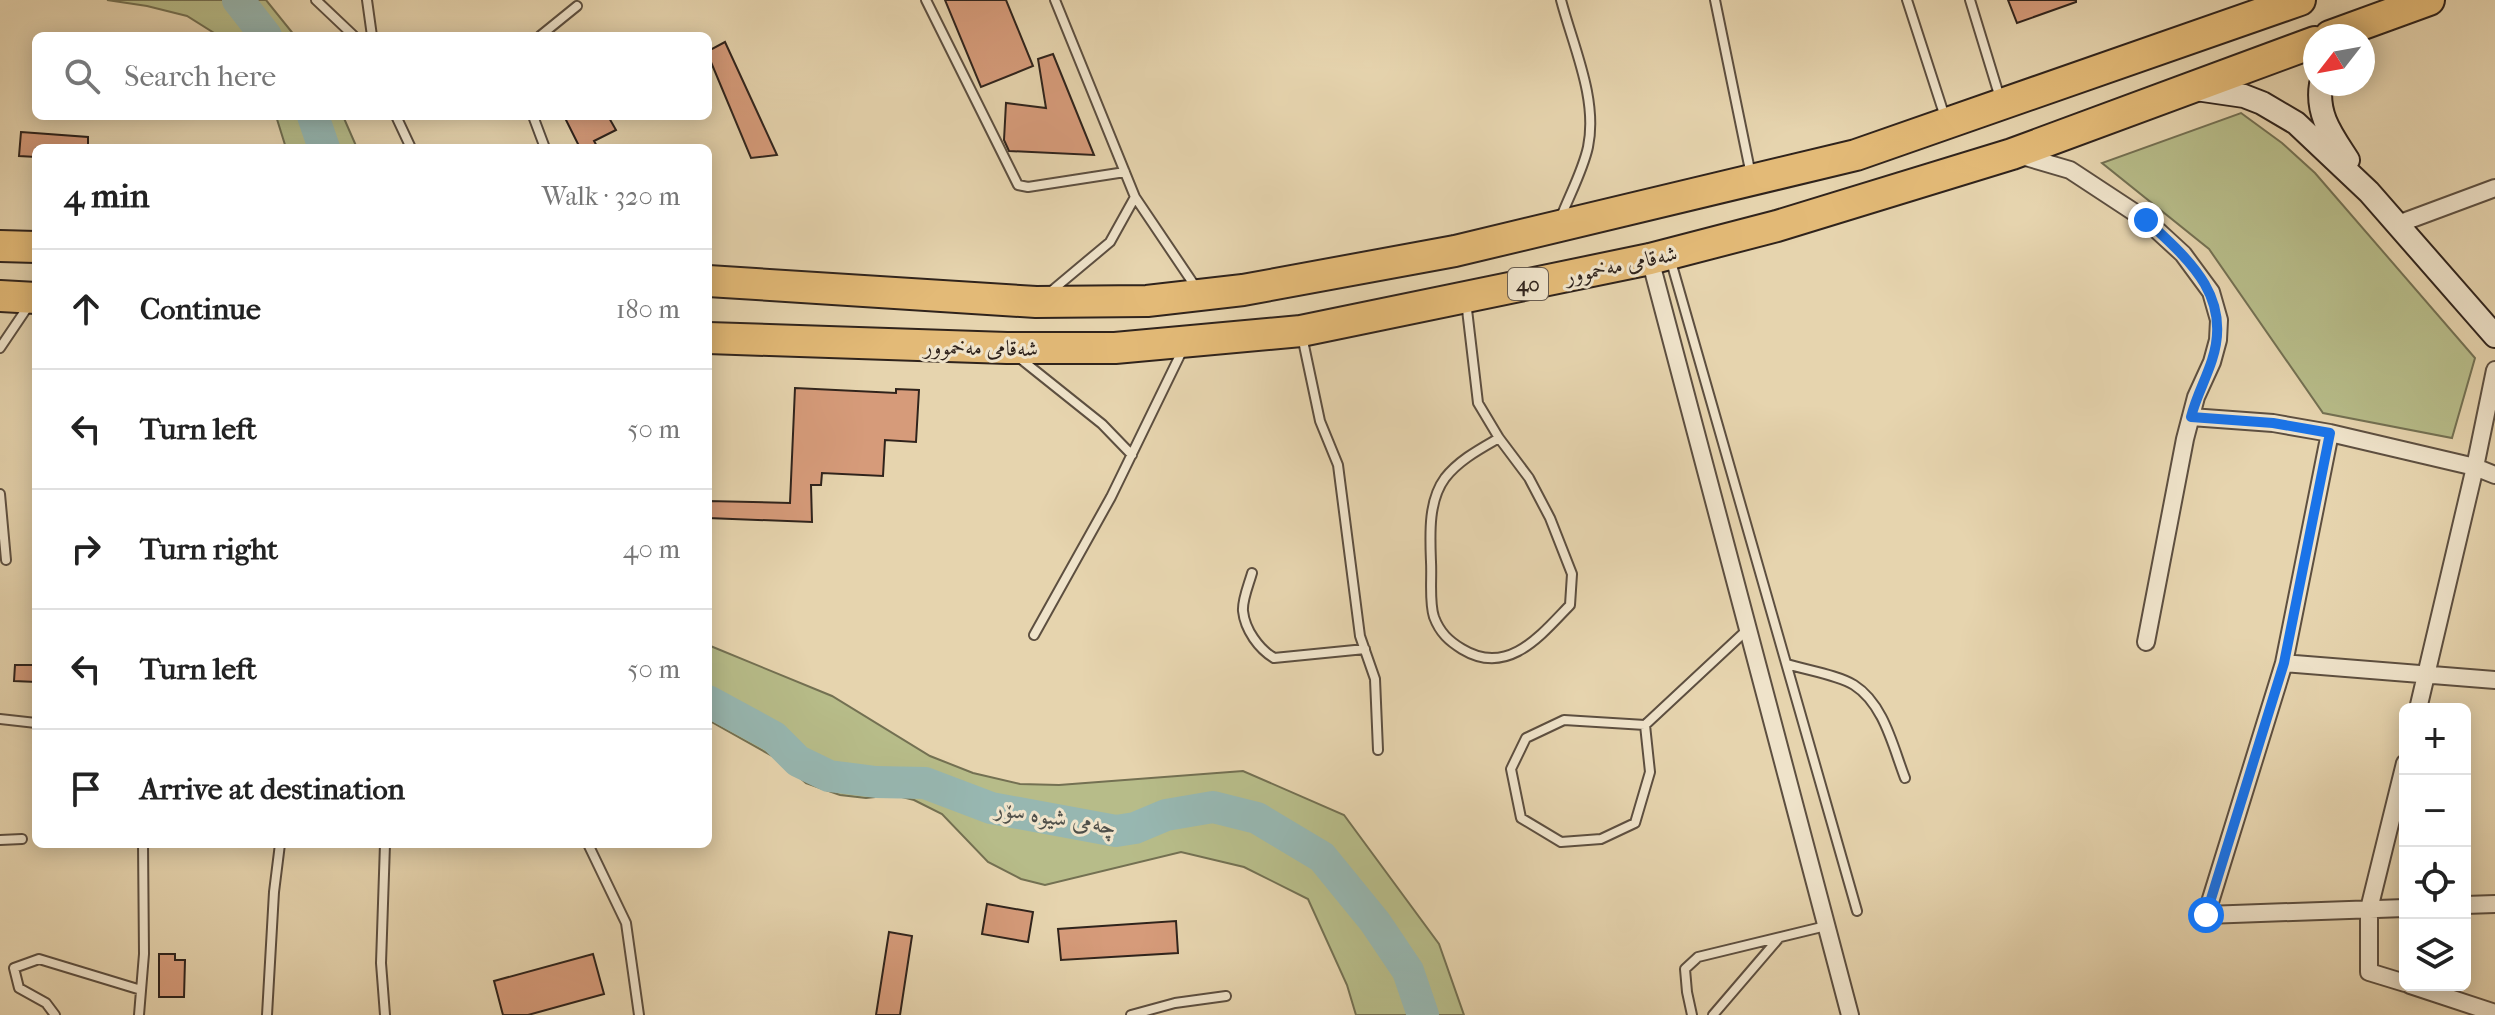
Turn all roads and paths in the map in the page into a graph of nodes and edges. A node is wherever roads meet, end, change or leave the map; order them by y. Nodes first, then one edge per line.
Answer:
1 (316, 0) edge
2 (367, 0) edge
3 (926, 0) edge
4 (1055, 0) edge
5 (1561, 0) edge
6 (1715, 0) edge
7 (1907, 0) edge
8 (1970, 0) edge
9 (2300, 0) edge
10 (2429, 0) edge
11 (577, 6) dead end
12 (2374, 24) edge
13 (350, 32) edge
14 (371, 32) edge
15 (545, 32) edge
16 (2303, 46) edge
17 (2188, 88) junction
18 (2320, 96) edge
19 (2002, 106) junction
20 (398, 120) edge
21 (534, 120) edge
22 (1948, 125) junction
23 (409, 144) edge
24 (544, 144) edge
25 (2012, 154) junction
26 (1125, 172) junction
27 (1752, 180) junction
28 (2495, 188) edge
29 (2369, 192) junction
30 (1135, 197) junction
31 (2398, 224) junction
32 (1556, 229) junction
33 (0, 246) edge
34 (32, 247) edge
35 (1455, 251) junction
36 (1659, 257) junction
37 (712, 281) edge
38 (0, 296) edge
39 (1202, 296) junction
40 (1465, 296) junction
41 (32, 298) edge
42 (32, 302) edge
43 (1036, 302) junction
44 (2493, 330) edge
45 (1301, 331) junction
46 (712, 338) edge
47 (1186, 343) junction
48 (0, 348) edge
49 (1007, 348) junction
50 (2495, 370) edge
51 (2191, 417) junction
52 (2330, 433) junction
53 (1499, 438) junction
54 (1132, 455) junction
55 (2475, 467) junction
56 (2495, 475) edge
57 (0, 494) edge
58 (6, 560) dead end
59 (1252, 573) dead end
60 (1748, 629) junction
61 (1034, 635) dead end
62 (2146, 642) dead end
63 (1365, 649) junction
64 (2284, 663) junction
65 (1787, 664) junction
66 (2427, 673) junction
67 (2495, 680) edge
68 (2420, 703) edge
69 (0, 719) edge
70 (32, 723) edge
71 (1645, 725) junction
72 (1378, 750) dead end
73 (2402, 775) edge
74 (1905, 778) dead end
75 (22, 839) dead end
76 (0, 840) edge
77 (143, 848) edge
78 (280, 848) edge
79 (385, 848) edge
80 (590, 848) edge
81 (2495, 904) edge
82 (2471, 905) edge
83 (2399, 908) edge
84 (2369, 909) junction
85 (1857, 911) dead end
86 (1827, 926) junction
87 (1780, 938) junction
88 (2399, 981) edge
89 (141, 990) junction
90 (2427, 991) edge
91 (1226, 996) dead end
92 (2494, 1014) edge
93 (55, 1015) edge
94 (139, 1015) edge
95 (267, 1015) edge
96 (385, 1015) edge
97 (639, 1015) edge
98 (1131, 1015) edge
99 (1692, 1015) edge
100 (1713, 1015) edge
101 (1850, 1015) edge

1 - 13 lane
2 - 14 lane
3 - 26 lane
4 - 26 lane
5 - 32 lane
6 - 27 lane
7 - 22 lane
8 - 19 lane
9 - 19 highway, شەقامی مەخموور
10 - 12 highway
11 - 15 lane
16 - 17 highway, شەقامی مەخموور / 40
17 - 25 highway, شەقامی مەخموور / 40
17 - 29 main road
18 - 29 main road
19 - 22 highway, شەقامی مەخموور
20 - 23 lane
21 - 24 lane
22 - 27 highway, شەقامی مەخموور / 40
25 - 36 highway, شەقامی مەخموور / 40
25 - 51 street
26 - 30 lane
27 - 32 highway, شەقامی مەخموور / 40
28 - 31 street
29 - 31 main road
30 - 39 lane
30 - 43 lane
31 - 44 main road
32 - 35 highway, شەقامی مەخموور / 40
33 - 34 highway
35 - 39 highway, شەقامی مەخموور / 40
35 - 40 highway
36 - 40 highway, شەقامی مەخموور / 40
36 - 60 street
36 - 65 lane
37 - 43 highway, شەقامی مەخموور / 40
38 - 41 highway
39 - 43 highway, شەقامی مەخموور / 40
40 - 45 highway, شەقامی مەخموور / 40
40 - 53 lane
42 - 48 lane
45 - 47 highway, شەقامی مەخموور / 40
45 - 63 lane
46 - 49 highway, شەقامی مەخموور / 40
47 - 49 highway, شەقامی مەخموور / 40
47 - 54 lane
49 - 54 lane
50 - 55 street
51 - 52 street
51 - 62 street
52 - 55 street
52 - 64 street
53 - 53 lane
54 - 61 lane
55 - 56 street
55 - 66 street
57 - 58 lane
59 - 63 lane
60 - 71 lane
60 - 86 street
63 - 72 lane
64 - 66 street
64 - 84 street
65 - 74 lane
65 - 85 lane
66 - 67 street
66 - 68 street
69 - 70 lane
71 - 71 lane
73 - 84 street
75 - 76 lane
77 - 89 lane
78 - 95 lane
79 - 96 lane
80 - 97 lane
81 - 82 street
83 - 84 street
84 - 88 street
86 - 87 lane
86 - 101 street
87 - 99 lane
87 - 100 lane
89 - 93 lane
89 - 94 lane
90 - 92 street
91 - 98 lane

